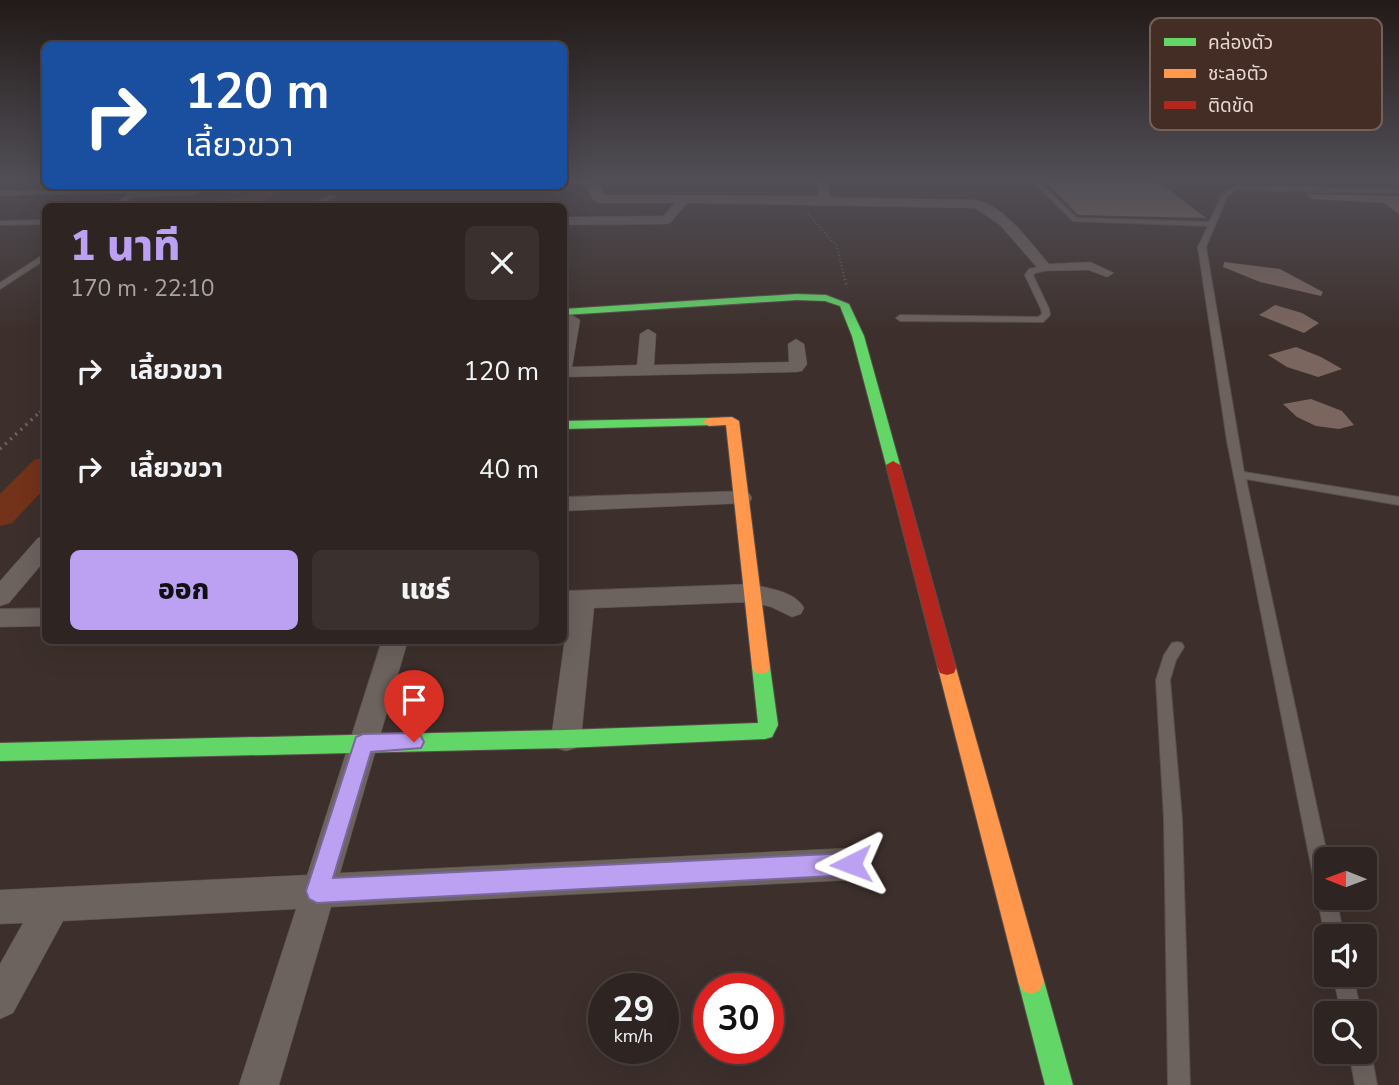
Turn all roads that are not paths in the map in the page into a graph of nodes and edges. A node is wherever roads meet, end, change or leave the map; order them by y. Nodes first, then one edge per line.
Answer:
1 (1008, 230) edge
2 (1210, 230) edge
3 (42, 258) edge
4 (1045, 268) junction
5 (1107, 273) dead end
6 (0, 287) edge
7 (568, 316) edge
8 (900, 317) dead end
9 (648, 334) dead end
10 (796, 344) dead end
11 (645, 370) junction
12 (567, 372) edge
13 (567, 425) edge
14 (1239, 475) junction
15 (741, 498) junction
16 (1399, 501) edge
17 (567, 504) edge
18 (42, 548) edge
19 (752, 593) junction
20 (0, 597) edge
21 (573, 599) edge
22 (792, 608) dead end
23 (42, 617) edge
24 (0, 618) edge
25 (394, 644) edge
26 (1177, 647) dead end
27 (566, 739) junction
28 (363, 743) junction
29 (0, 752) edge
30 (1317, 847) edge
31 (851, 864) dead end
32 (317, 891) junction
33 (54, 903) junction
34 (0, 906) edge
35 (0, 1000) edge
36 (1362, 1064) edge
37 (259, 1085) edge
38 (1059, 1085) edge
39 (1179, 1085) edge
40 (1366, 1085) edge

1 - 4 street
2 - 14 lane
3 - 6 lane
4 - 5 street
4 - 8 lane
7 - 38 street
9 - 11 street
10 - 11 street
11 - 12 street
13 - 15 street
14 - 16 lane
14 - 30 lane
15 - 17 street
15 - 19 street
18 - 20 street
19 - 21 street
19 - 22 street
19 - 27 street
21 - 27 street
23 - 24 street
25 - 28 street
26 - 39 lane
27 - 28 street
28 - 29 street
28 - 32 street
31 - 32 street
32 - 33 street
32 - 37 street
33 - 34 street
33 - 35 street
36 - 40 lane

